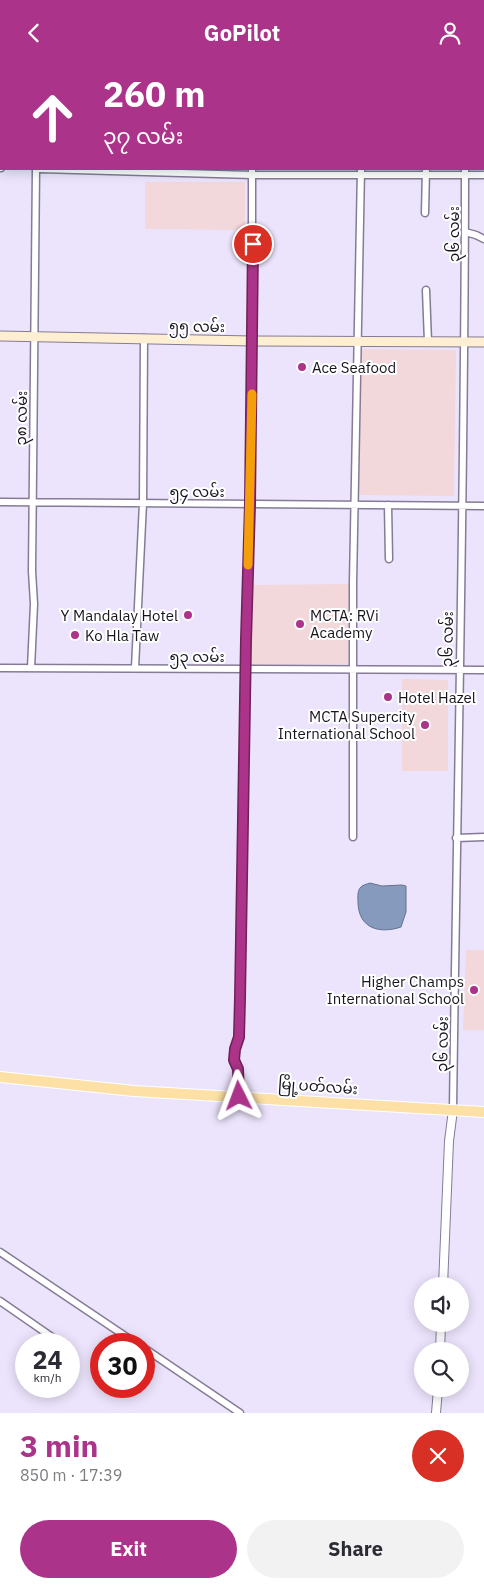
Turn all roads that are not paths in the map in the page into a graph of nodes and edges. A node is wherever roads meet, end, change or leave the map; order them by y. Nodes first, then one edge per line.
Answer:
1 (36, 170) edge
2 (111, 170) edge
3 (252, 172) edge
4 (361, 172) edge
5 (394, 172) edge
6 (426, 172) edge
7 (465, 172) edge
8 (484, 175) edge
9 (425, 213) dead end
10 (465, 232) junction
11 (484, 239) edge
12 (426, 290) dead end
13 (0, 335) edge
14 (34, 336) junction
15 (144, 339) junction
16 (252, 341) junction
17 (357, 341) junction
18 (428, 342) junction
19 (464, 342) junction
20 (484, 342) edge
21 (0, 502) edge
22 (33, 502) junction
23 (142, 503) junction
24 (250, 504) junction
25 (355, 505) junction
26 (388, 505) junction
27 (462, 505) junction
28 (484, 506) edge
29 (389, 559) dead end
30 (0, 668) edge
31 (31, 668) junction
32 (135, 668) junction
33 (246, 668) junction
34 (354, 669) junction
35 (459, 670) junction
36 (484, 670) edge
37 (353, 837) dead end
38 (484, 837) edge
39 (456, 838) junction
40 (0, 1077) edge
41 (239, 1096) junction
42 (454, 1110) junction
43 (484, 1111) edge
44 (0, 1252) edge
45 (443, 1277) edge
46 (0, 1301) edge
47 (46, 1333) edge
48 (121, 1333) edge
49 (155, 1355) edge
50 (437, 1397) edge
51 (240, 1413) edge
52 (436, 1413) edge

1 - 14 street, ၃၈ လမ်း
2 - 3 street
3 - 4 street
3 - 16 street
4 - 5 street
4 - 17 street
5 - 6 street
6 - 7 street
6 - 9 street
7 - 8 street
7 - 10 street, ၃၆ လမ်း
10 - 11 street
10 - 19 street, ၃၆ လမ်း
12 - 18 street
13 - 14 main road, ၅၅ လမ်း
14 - 15 main road, ၅၅ လမ်း
14 - 22 street, ၃၈ လမ်း
15 - 16 main road, ၅၅ လမ်း
15 - 23 street
16 - 17 main road, ၅၅ လမ်း
16 - 24 street
17 - 18 main road, ၅၅ လမ်း
17 - 25 street
18 - 19 main road, ၅၅ လမ်း
19 - 20 main road, ၅၅ လမ်း
19 - 27 street, ၃၆ လမ်း
21 - 22 street, ၅၄ လမ်း
22 - 23 street, ၅၄ လမ်း
22 - 31 street, ၃၈ လမ်း
23 - 24 street, ၅၄ လမ်း
23 - 32 street
24 - 25 street, ၅၄ လမ်း
24 - 33 street
25 - 26 street, ၅၄ လမ်း
25 - 34 street
26 - 27 street, ၅၄ လမ်း
26 - 29 street
27 - 28 street, ၅၄ လမ်း
27 - 35 street, ၃၆ လမ်း
30 - 31 street, ၅၃ လမ်း
31 - 32 street, ၅၃ လမ်း
32 - 33 street, ၅၃ လမ်း
33 - 34 street, ၅၃ လမ်း
33 - 41 street
34 - 35 street, ၅၃ လမ်း
34 - 37 street
35 - 36 street, ၅၃ လမ်း
35 - 39 street, ၃၆ လမ်း
38 - 39 street
39 - 42 street, ၃၆ လမ်း
40 - 41 main road, မြို့ပတ်လမ်း
41 - 42 main road, မြို့ပတ်လမ်း
42 - 43 main road, မြို့ပတ်လမ်း
42 - 45 street
44 - 48 street
46 - 47 street
49 - 51 street
50 - 52 street

